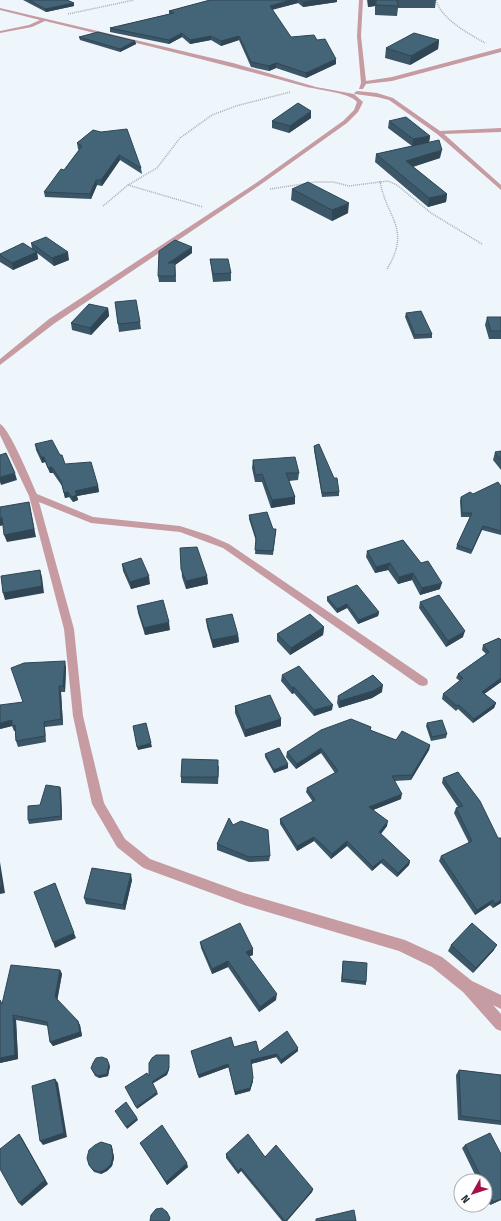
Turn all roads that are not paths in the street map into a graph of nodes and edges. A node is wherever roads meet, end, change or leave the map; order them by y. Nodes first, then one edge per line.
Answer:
1 (361, 0) edge
2 (0, 9) edge
3 (44, 20) junction
4 (0, 32) edge
5 (501, 50) edge
6 (364, 83) junction
7 (354, 94) junction
8 (501, 130) edge
9 (439, 133) junction
10 (501, 188) edge
11 (0, 363) edge
12 (0, 427) edge
13 (33, 496) junction
14 (423, 682) dead end
15 (468, 987) junction
16 (501, 1002) edge
17 (501, 1024) edge

1 - 6 street
2 - 3 street
3 - 4 street
3 - 7 street
5 - 6 street
6 - 7 street
7 - 9 street
7 - 11 street
8 - 9 street
9 - 10 street
12 - 13 street
13 - 14 street
13 - 15 street
15 - 16 street
15 - 17 street

